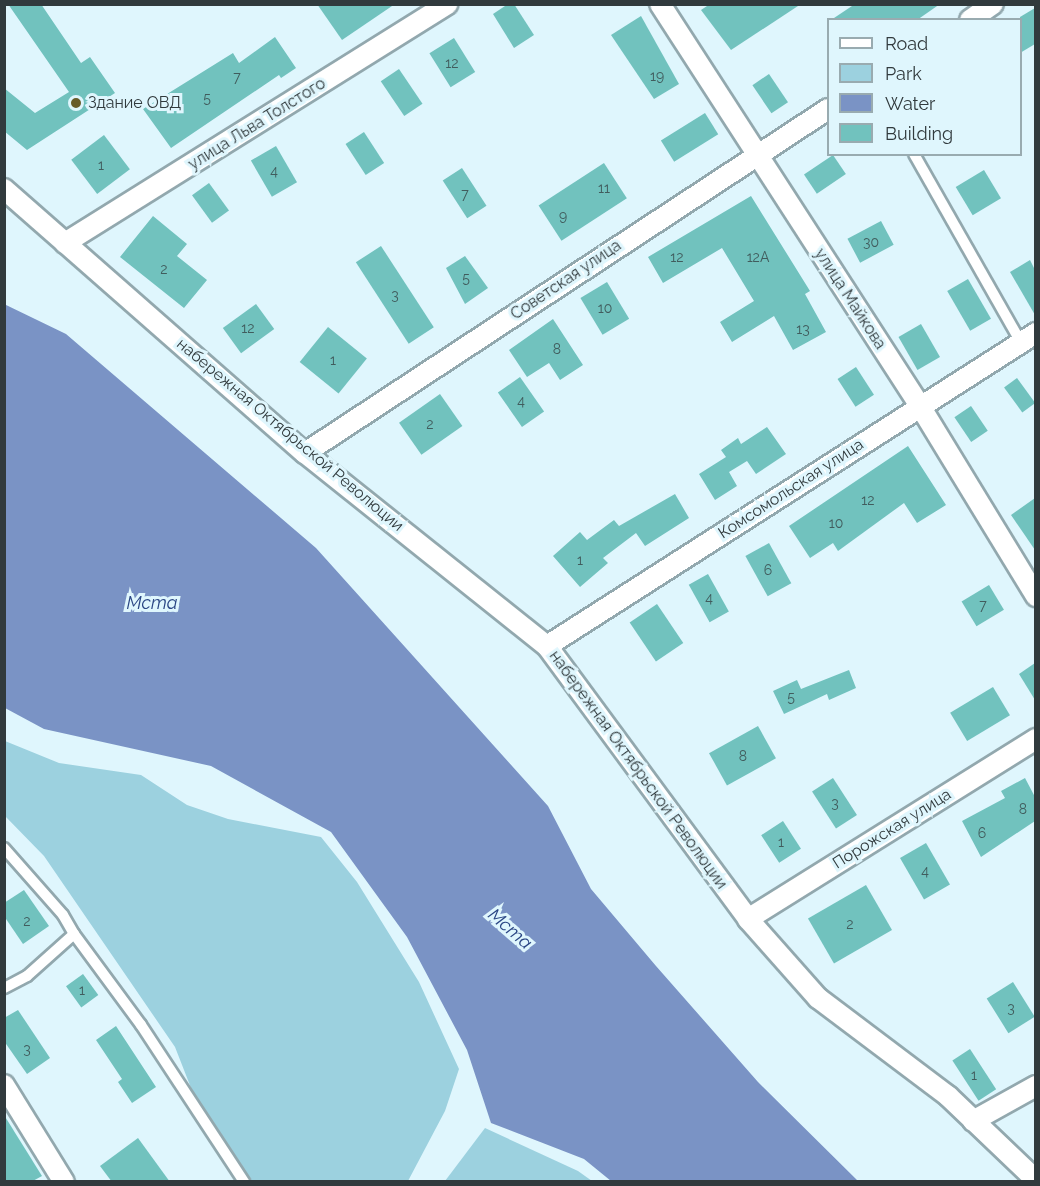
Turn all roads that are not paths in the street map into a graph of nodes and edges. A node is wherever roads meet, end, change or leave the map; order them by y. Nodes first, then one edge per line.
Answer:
1 (448, 4) edge
2 (660, 4) edge
3 (993, 4) edge
4 (973, 18) edge
5 (827, 110) edge
6 (755, 154) junction
7 (915, 156) edge
8 (4, 189) edge
9 (65, 243) junction
10 (1028, 338) edge
11 (920, 406) junction
12 (305, 453) junction
13 (1035, 596) edge
14 (547, 646) junction
15 (1035, 740) edge
16 (4, 848) edge
17 (748, 920) junction
18 (74, 934) junction
19 (4, 988) edge
20 (4, 1084) edge
21 (1035, 1086) edge
22 (973, 1121) junction
23 (1035, 1180) edge
24 (64, 1182) edge
25 (244, 1182) edge

1 - 9 street, улица Льва Толстого
2 - 6 street, улица Майкова
3 - 4 street
5 - 6 street, Советская улица
6 - 11 street, улица Майкова
6 - 12 street, Советская улица
7 - 10 lane
8 - 9 street, набережная Октябрьской Революции
9 - 12 street, набережная Октябрьской Революции
10 - 11 street, Комсомольская улица
11 - 13 street, улица Майкова
11 - 14 street, Комсомольская улица
12 - 14 street, набережная Октябрьской Революции
14 - 17 street, набережная Октябрьской Революции
15 - 17 street, Порожская улица
16 - 18 lane
17 - 22 street, набережная Октябрьской Революции
18 - 19 lane
18 - 25 lane
20 - 24 street
21 - 22 street
22 - 23 street, набережная Октябрьской Революции

